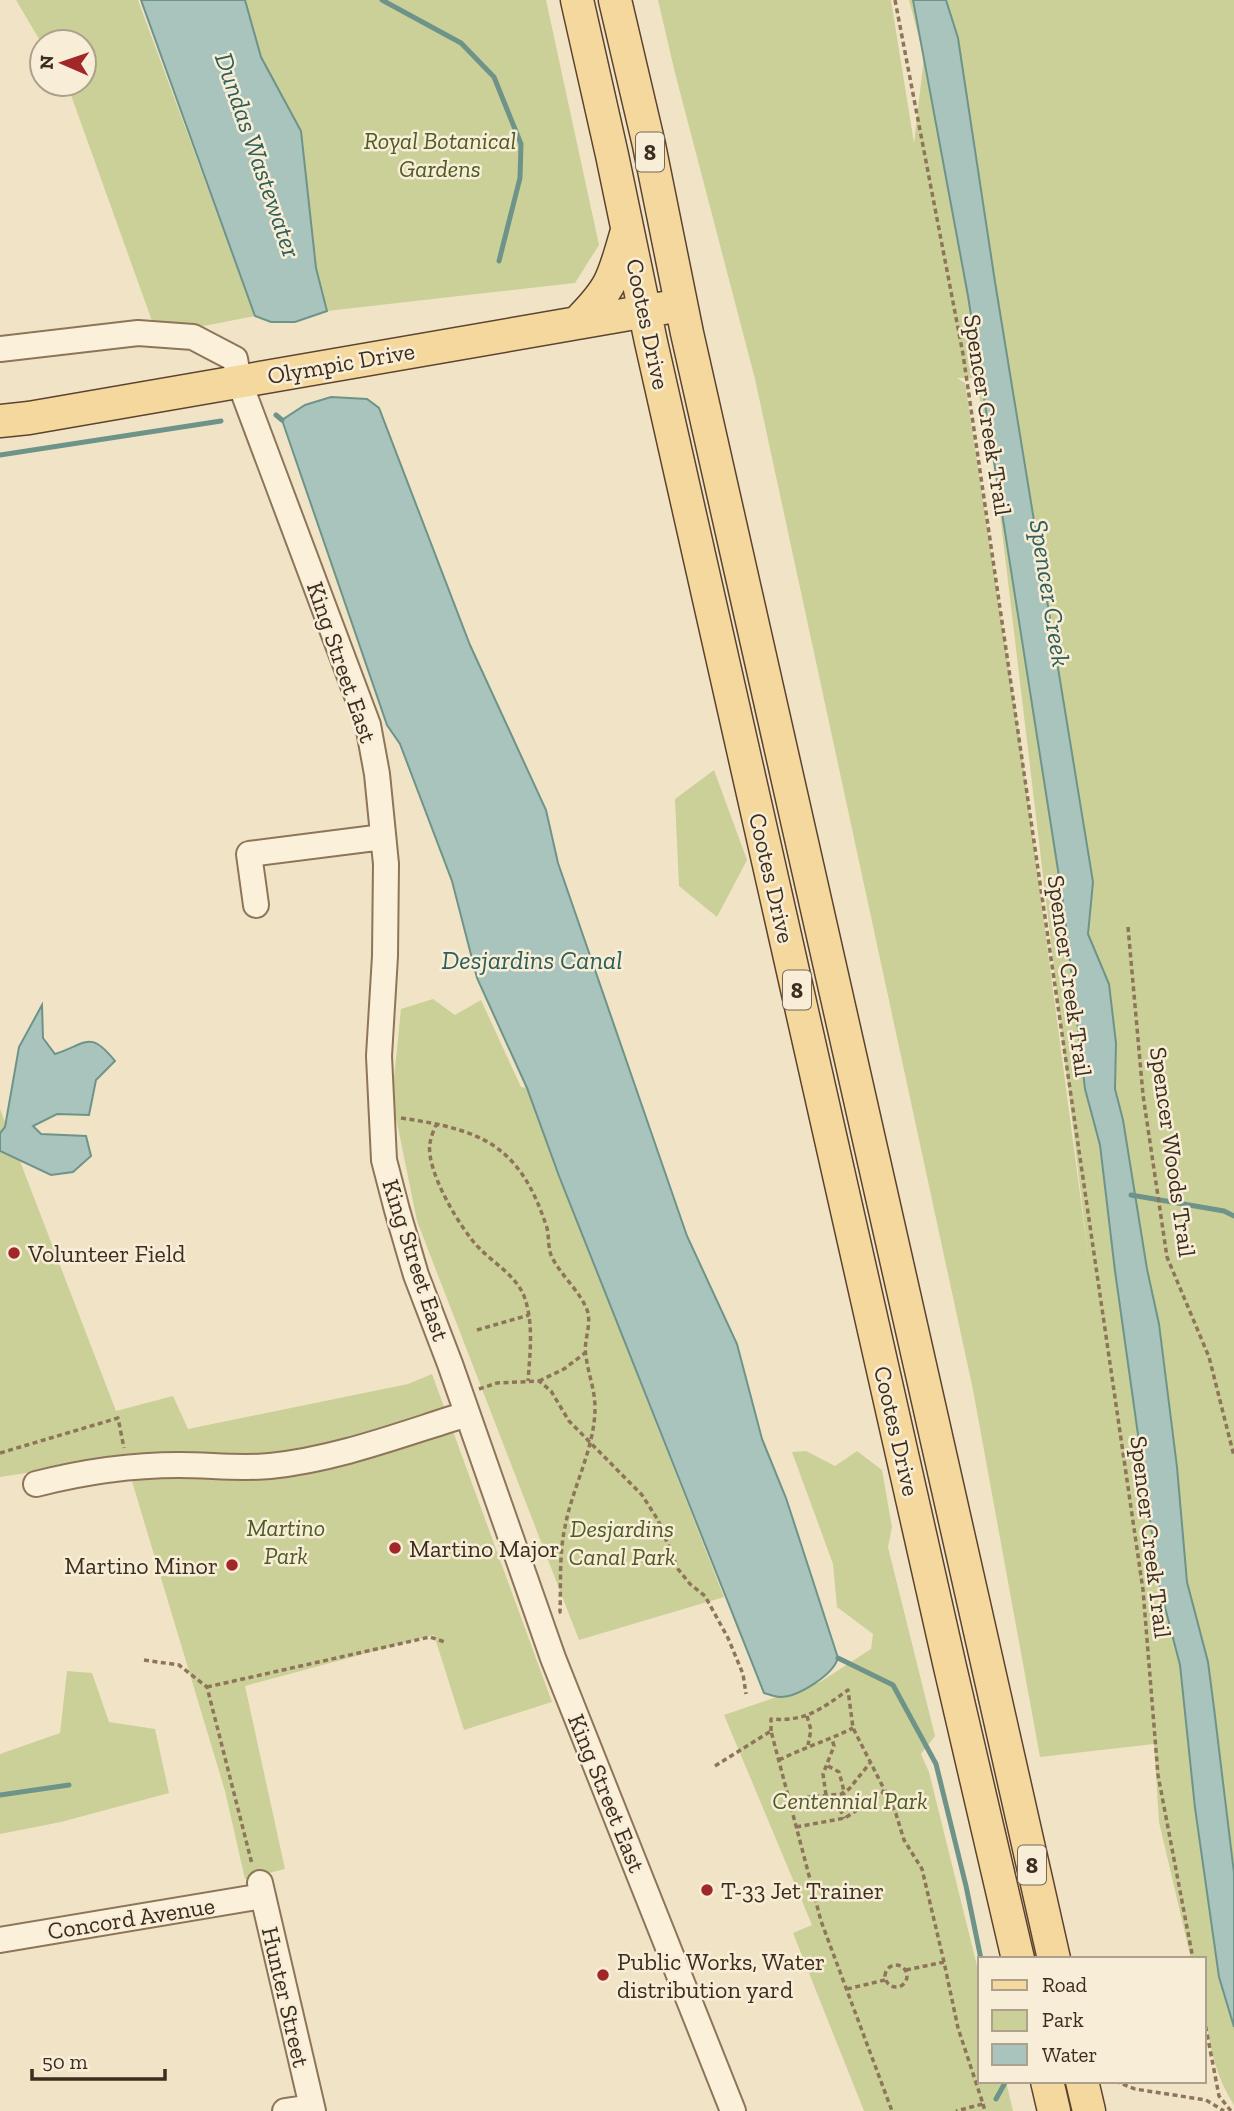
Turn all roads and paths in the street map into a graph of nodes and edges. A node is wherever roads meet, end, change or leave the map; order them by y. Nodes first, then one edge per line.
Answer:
1 (577, 0) edge
2 (615, 0) edge
3 (895, 0) edge
4 (627, 229) junction
5 (681, 304) junction
6 (644, 313) junction
7 (577, 323) junction
8 (0, 349) edge
9 (239, 381) junction
10 (0, 421) edge
11 (383, 837) junction
12 (256, 905) dead end
13 (1128, 927) dead end
14 (382, 1115) junction
15 (437, 1123) junction
16 (530, 1315) junction
17 (477, 1331) dead end
18 (585, 1353) junction
19 (528, 1381) junction
20 (539, 1381) junction
21 (464, 1405) junction
22 (589, 1441) junction
23 (0, 1453) edge
24 (1234, 1456) edge
25 (128, 1468) junction
26 (36, 1484) dead end
27 (539, 1619) junction
28 (445, 1642) dead end
29 (144, 1660) dead end
30 (207, 1687) junction
31 (746, 1694) dead end
32 (807, 1716) junction
33 (853, 1728) junction
34 (771, 1731) junction
35 (832, 1738) junction
36 (808, 1745) junction
37 (779, 1760) junction
38 (871, 1762) junction
39 (716, 1766) dead end
40 (828, 1766) junction
41 (884, 1789) junction
42 (845, 1792) junction
43 (827, 1795) junction
44 (789, 1798) junction
45 (845, 1818) junction
46 (796, 1827) junction
47 (261, 1890) junction
48 (0, 1940) edge
49 (1018, 1957) edge
50 (1054, 1957) edge
51 (1193, 1957) edge
52 (944, 1962) junction
53 (906, 1970) junction
54 (885, 1980) junction
55 (847, 1989) junction
56 (1206, 2028) edge
57 (1047, 2083) edge
58 (1082, 2083) edge
59 (1120, 2083) edge
60 (983, 2104) junction
61 (313, 2109) edge
62 (285, 2111) edge
63 (733, 2111) edge
64 (892, 2111) edge
65 (956, 2111) edge
66 (985, 2111) edge
67 (1054, 2111) edge
68 (1088, 2111) edge
69 (1224, 2111) edge
70 (1231, 2111) edge

1 - 4 main road, Cootes Drive / 8
2 - 5 main road, Cootes Drive / 8
3 - 51 path, Spencer Creek Trail
4 - 6 main road, Cootes Drive / 8
4 - 7 main road
5 - 6 main road, Olympic Drive
5 - 50 main road, Cootes Drive / 8
6 - 7 main road, Olympic Drive
6 - 49 main road, Cootes Drive / 8
7 - 9 main road, Olympic Drive
8 - 9 street, King Street East
9 - 10 main road, Olympic Drive
9 - 11 street, King Street East
11 - 12 street
11 - 14 street, King Street East
13 - 24 path, Spencer Woods Trail
14 - 15 path
14 - 21 street, King Street East
15 - 16 path
15 - 18 path
16 - 17 path
16 - 19 path
18 - 20 path
18 - 22 path
19 - 20 path
19 - 21 path
20 - 22 path
21 - 25 street
21 - 27 street, King Street East
22 - 27 path
22 - 31 path
23 - 25 path
25 - 26 street
27 - 63 street, King Street East
28 - 30 path
29 - 30 path
30 - 47 path
32 - 33 path
32 - 34 path
32 - 36 path
33 - 35 path
33 - 38 path
34 - 37 path
34 - 39 path
35 - 36 path
35 - 40 path
36 - 37 path
37 - 44 path
38 - 41 path
38 - 42 path
40 - 42 path
40 - 43 path
41 - 45 path
41 - 52 path
42 - 43 path
42 - 45 path
43 - 44 path
44 - 46 path
45 - 46 path
46 - 55 path
47 - 48 street, Concord Avenue
47 - 61 street, Hunter Street
52 - 53 path
52 - 60 path
53 - 54 path
53 - 54 path
54 - 55 path
55 - 64 path
56 - 70 path
57 - 67 main road
58 - 68 main road
59 - 69 path
60 - 65 path
60 - 66 path
61 - 62 street

